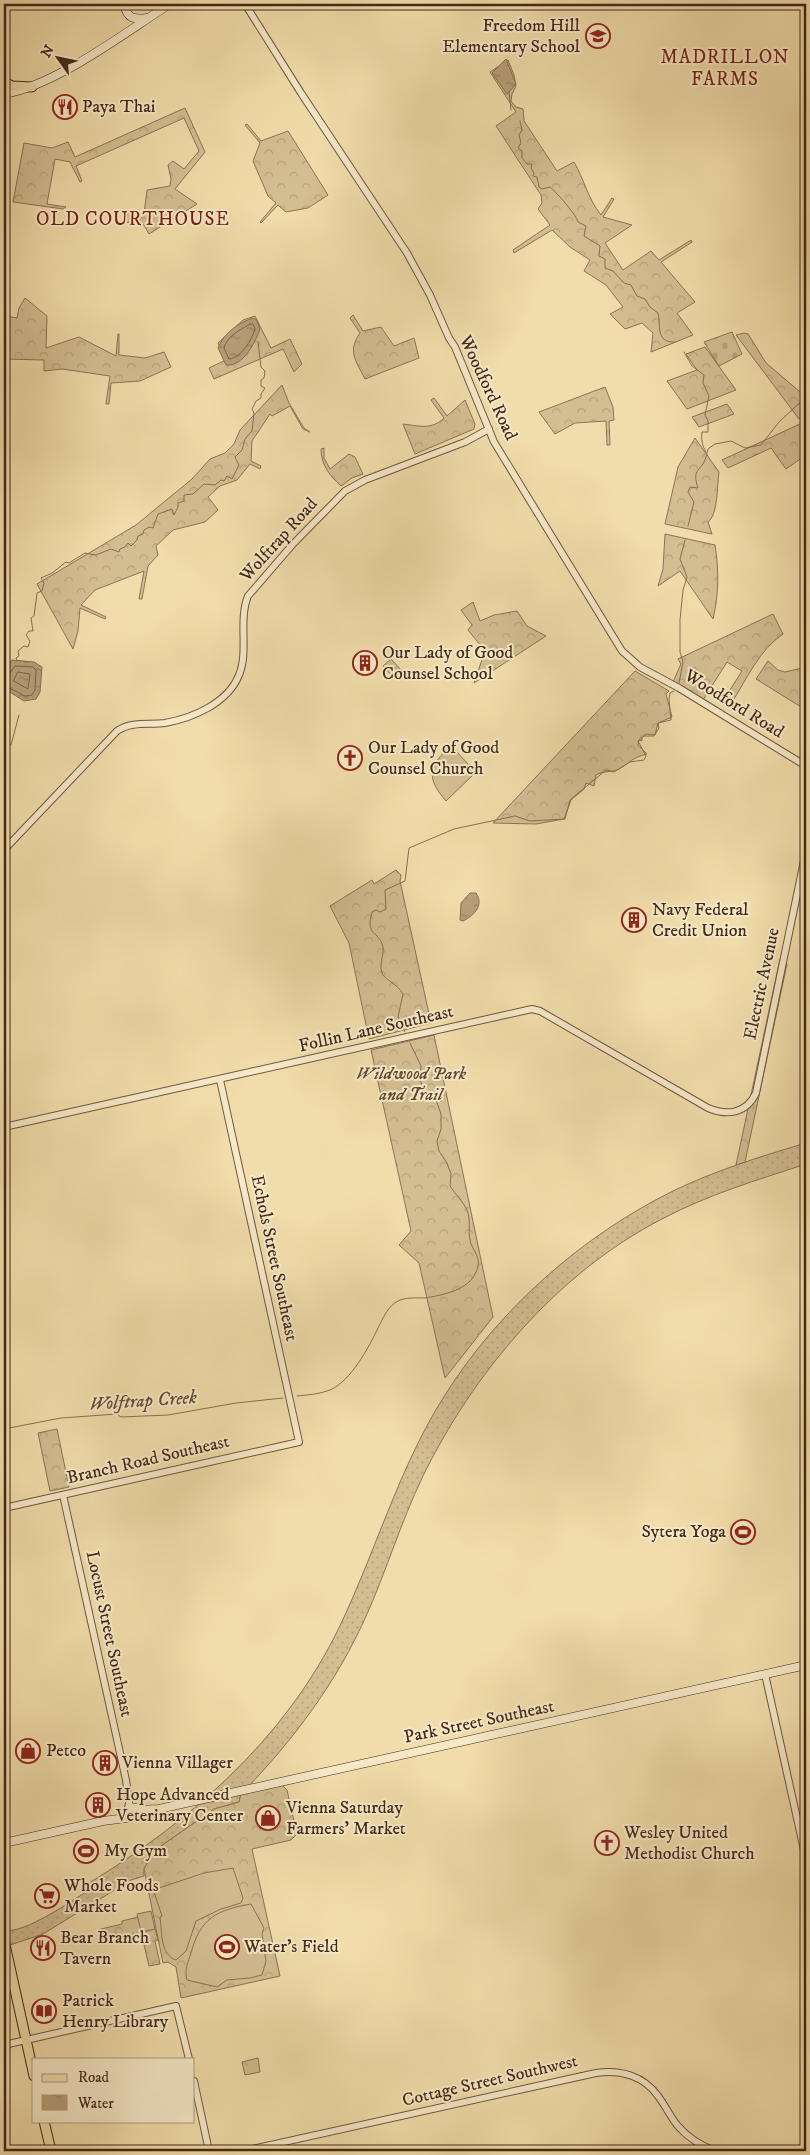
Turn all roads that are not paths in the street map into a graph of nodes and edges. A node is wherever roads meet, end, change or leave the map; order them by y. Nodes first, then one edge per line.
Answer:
1 (124, 4) edge
2 (170, 4) edge
3 (245, 4) edge
4 (149, 17) junction
5 (4, 82) edge
6 (32, 87) junction
7 (4, 94) edge
8 (489, 430) junction
9 (806, 766) edge
10 (4, 850) edge
11 (806, 851) edge
12 (220, 1080) junction
13 (732, 1113) joint
14 (4, 1127) edge
15 (299, 1442) joint
16 (63, 1495) junction
17 (4, 1508) edge
18 (806, 1665) edge
19 (765, 1674) junction
20 (132, 1812) junction
21 (4, 1843) edge
22 (806, 1859) edge
23 (4, 1940) edge
24 (26, 2040) junction
25 (4, 2045) edge
26 (189, 2058) edge
27 (32, 2067) edge
28 (195, 2086) edge
29 (44, 2122) edge
30 (51, 2151) edge
31 (209, 2151) edge
32 (242, 2151) edge
33 (716, 2151) edge

1 - 4 main road
2 - 4 main road
3 - 8 street, Woodford Road
4 - 6 main road
5 - 6 main road
6 - 7 main road
8 - 9 street, Woodford Road
8 - 10 street, Wolftrap Road
11 - 13 street, Electric Avenue
12 - 13 street, Follin Lane Southeast
12 - 14 street, Follin Lane Southeast
12 - 15 street, Echols Street Southeast
15 - 16 street, Branch Road Southeast
16 - 17 street, Branch Road Southeast
16 - 20 street, Locust Street Southeast
18 - 19 main road, Park Street Southeast
19 - 20 main road, Park Street Southeast
19 - 22 street
20 - 21 main road, Park Street Southeast
23 - 24 main road
24 - 25 street
24 - 26 street
24 - 27 main road
28 - 31 street
29 - 30 main road
32 - 33 street, Cottage Street Southwest

